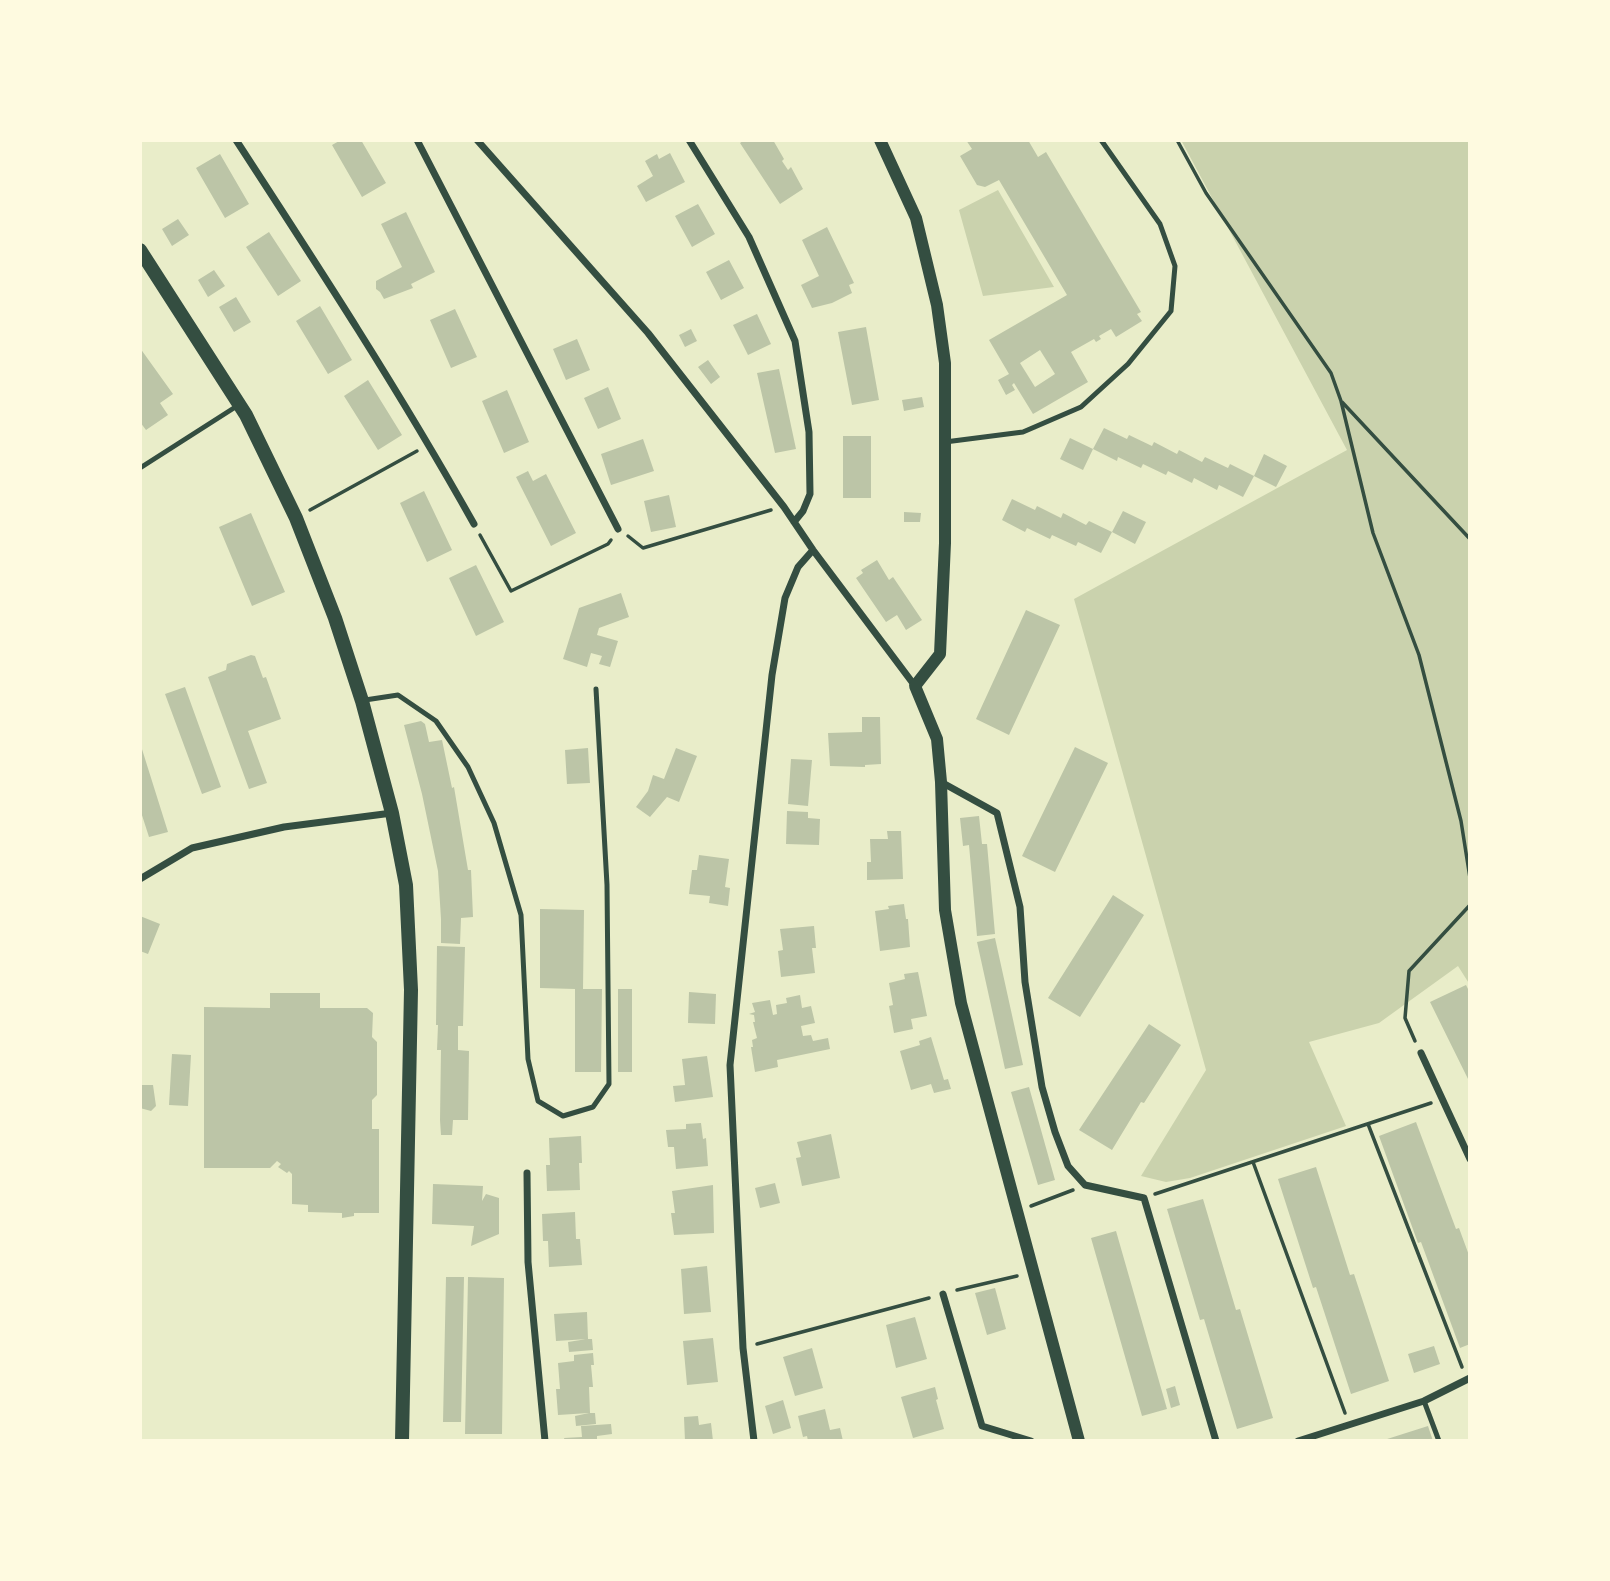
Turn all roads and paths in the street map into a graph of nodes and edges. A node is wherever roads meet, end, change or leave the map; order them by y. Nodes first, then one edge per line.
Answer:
1 (236, 140) edge
2 (417, 140) edge
3 (477, 140) edge
4 (689, 140) edge
5 (880, 140) edge
6 (1101, 140) edge
7 (1177, 140) edge
8 (140, 250) edge
9 (1341, 401) junction
10 (239, 404) junction
11 (945, 442) junction
12 (429, 444) junction
13 (140, 468) edge
14 (784, 506) junction
15 (296, 517) junction
16 (794, 522) junction
17 (474, 524) joint
18 (618, 529) junction
19 (1470, 539) edge
20 (813, 550) junction
21 (915, 686) junction
22 (596, 690) dead end
23 (362, 701) junction
24 (941, 782) junction
25 (392, 813) junction
26 (140, 878) edge
27 (1470, 878) edge
28 (1470, 905) edge
29 (1420, 1053) joint
30 (1443, 1099) junction
31 (1367, 1124) junction
32 (1470, 1159) edge
33 (1253, 1162) junction
34 (527, 1173) dead end
35 (1085, 1185) junction
36 (1144, 1198) junction
37 (1018, 1211) junction
38 (1033, 1272) junction
39 (943, 1294) junction
40 (743, 1348) junction
41 (1469, 1379) edge
42 (1424, 1401) junction
43 (1349, 1426) junction
44 (402, 1441) edge
45 (545, 1441) edge
46 (754, 1441) edge
47 (1031, 1441) edge
48 (1079, 1441) edge
49 (1216, 1441) edge
50 (1298, 1441) edge
51 (1439, 1441) edge

1 - 12 street
2 - 18 street
3 - 14 street
4 - 16 street
5 - 11 street
6 - 11 lane
7 - 9 path
8 - 10 main road
9 - 19 path
9 - 27 path
10 - 13 lane
10 - 15 main road
11 - 21 street
12 - 15 path
12 - 17 street
14 - 16 street
14 - 18 path
15 - 23 main road
16 - 20 street
17 - 18 path
20 - 21 street
20 - 40 street
21 - 24 street
22 - 23 lane
23 - 25 main road
24 - 35 street
24 - 37 street
25 - 26 street
25 - 44 main road
28 - 29 path
29 - 30 street
30 - 31 path
30 - 32 street
31 - 33 path
31 - 41 path
33 - 36 path
33 - 43 path
34 - 45 street
35 - 36 street
35 - 37 path
36 - 49 street
37 - 38 street
38 - 39 path
38 - 48 street
39 - 40 path
39 - 47 street
40 - 46 street
41 - 42 street
42 - 43 street
42 - 51 lane
43 - 50 street

